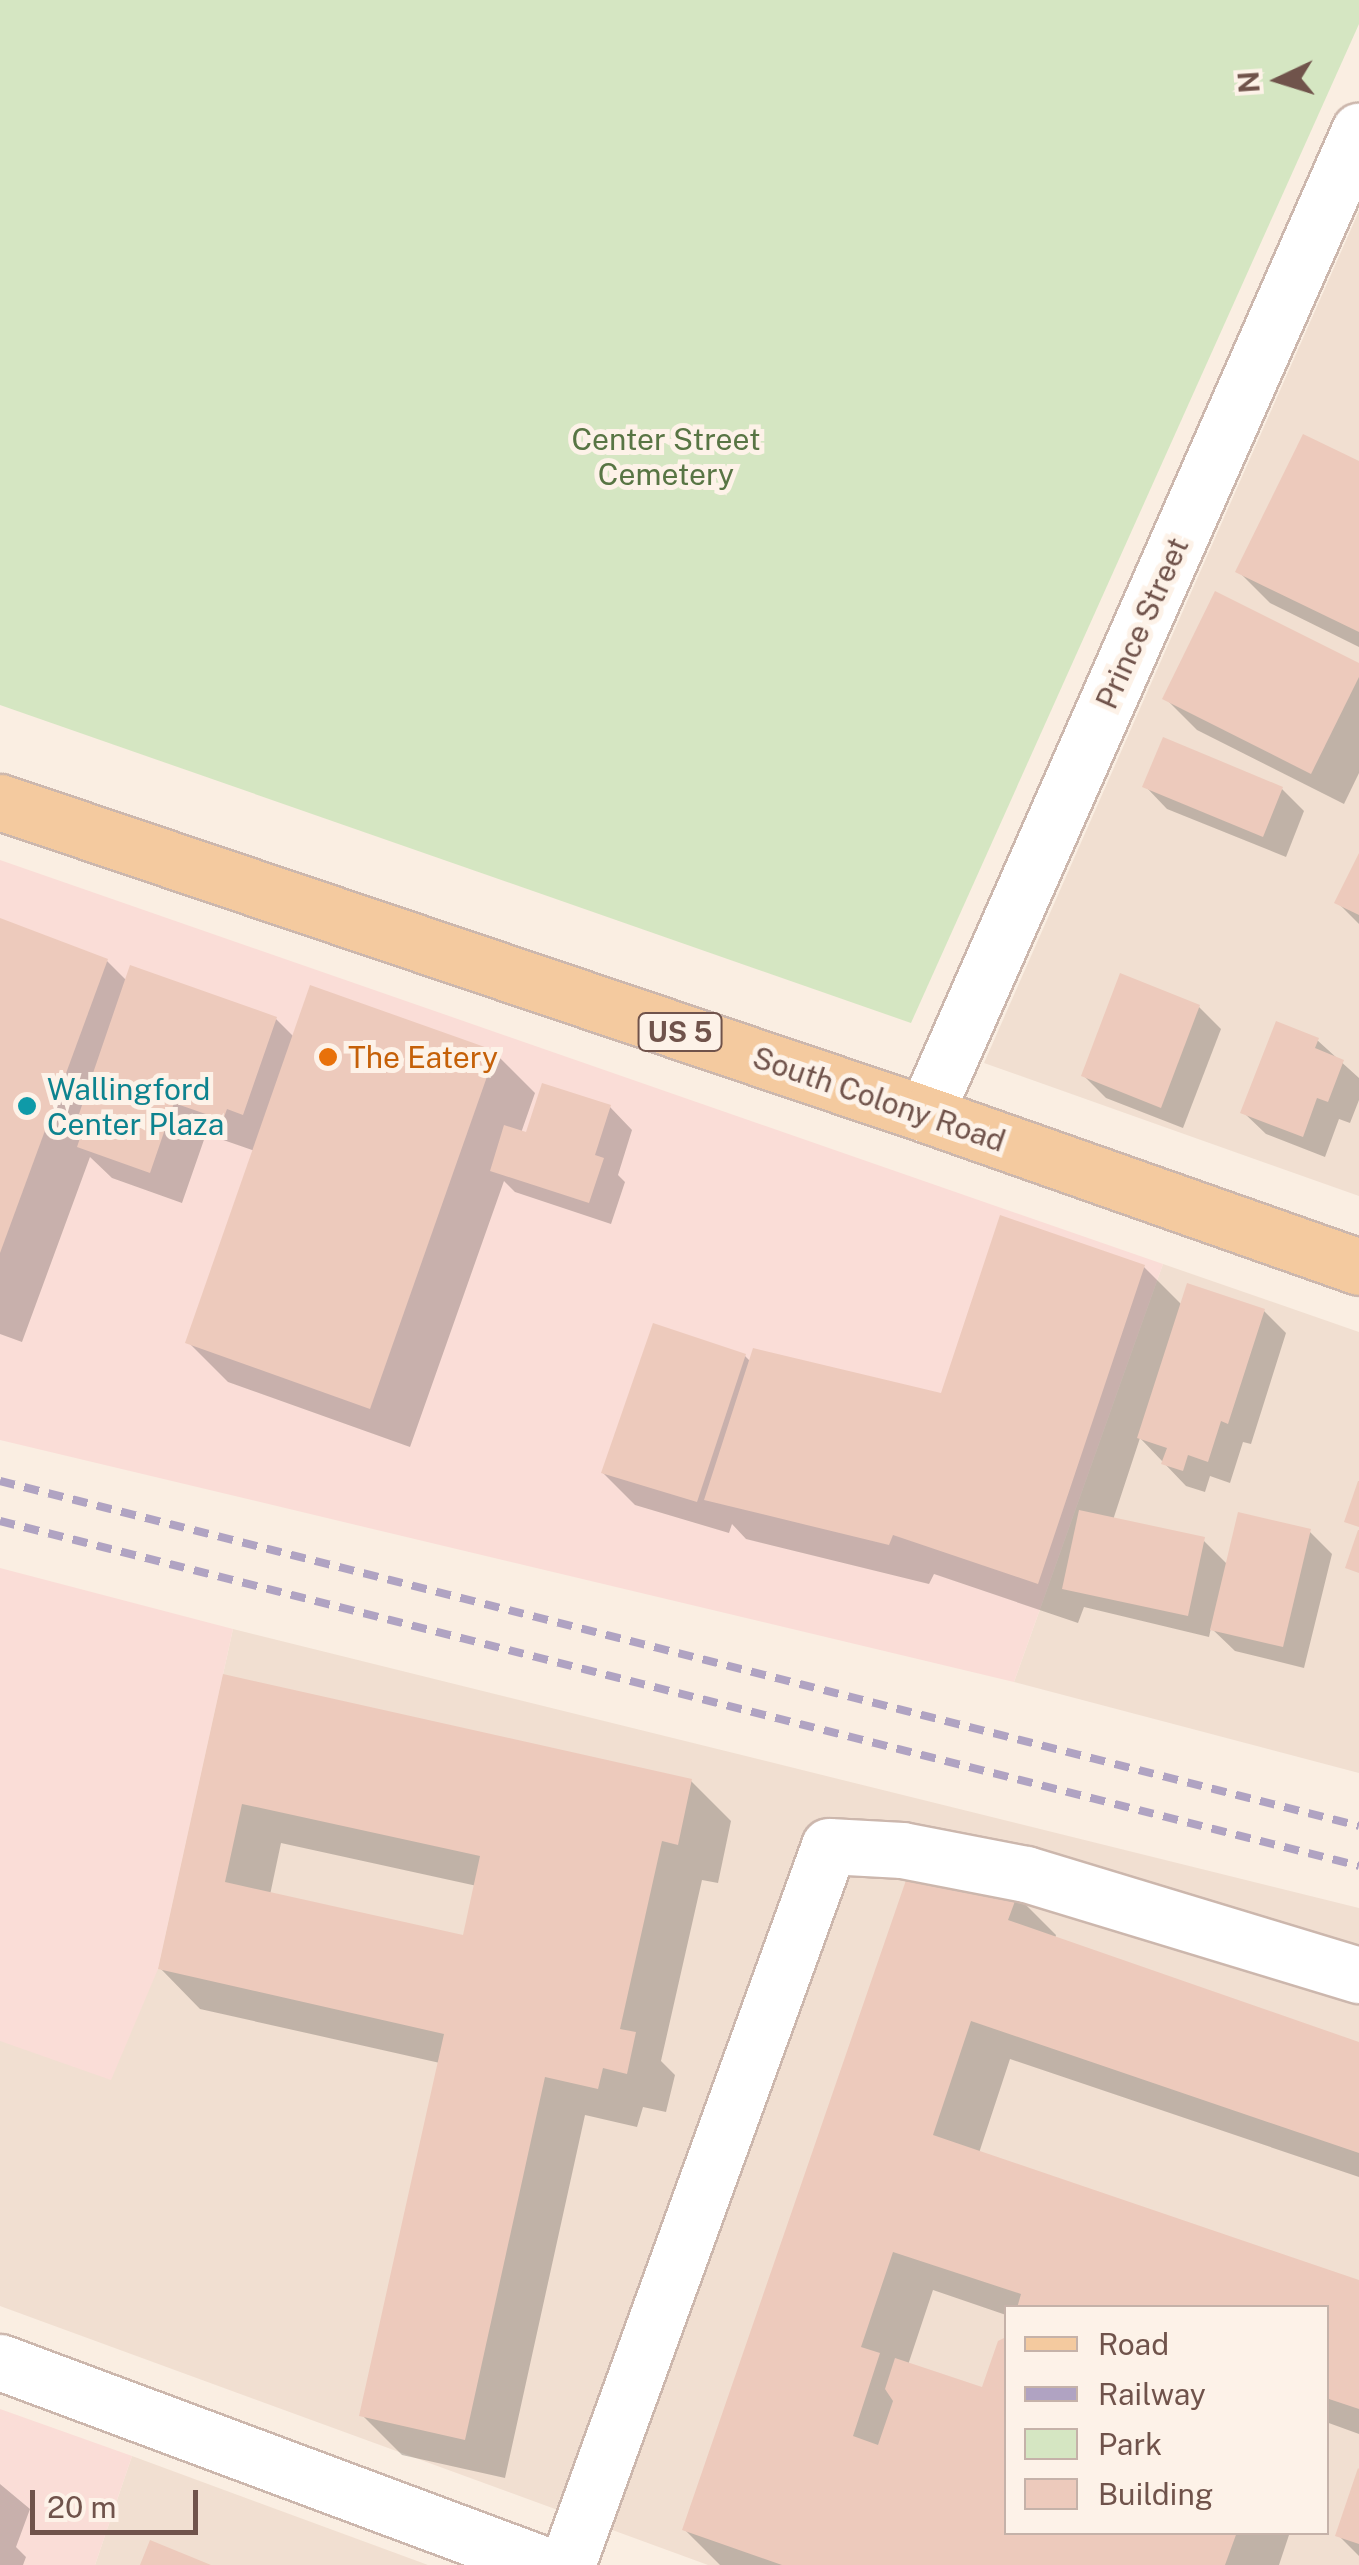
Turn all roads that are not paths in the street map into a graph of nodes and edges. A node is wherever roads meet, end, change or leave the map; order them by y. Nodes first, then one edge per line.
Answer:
1 (1359, 132) edge
2 (0, 802) edge
3 (925, 1114) junction
4 (1359, 1266) edge
5 (1359, 1976) edge
6 (0, 2362) edge
7 (544, 2565) edge
8 (566, 2565) edge

1 - 3 street, Prince Street
2 - 3 main road, South Colony Road / US 5
3 - 4 main road, South Colony Road / US 5
5 - 8 street
6 - 7 street

